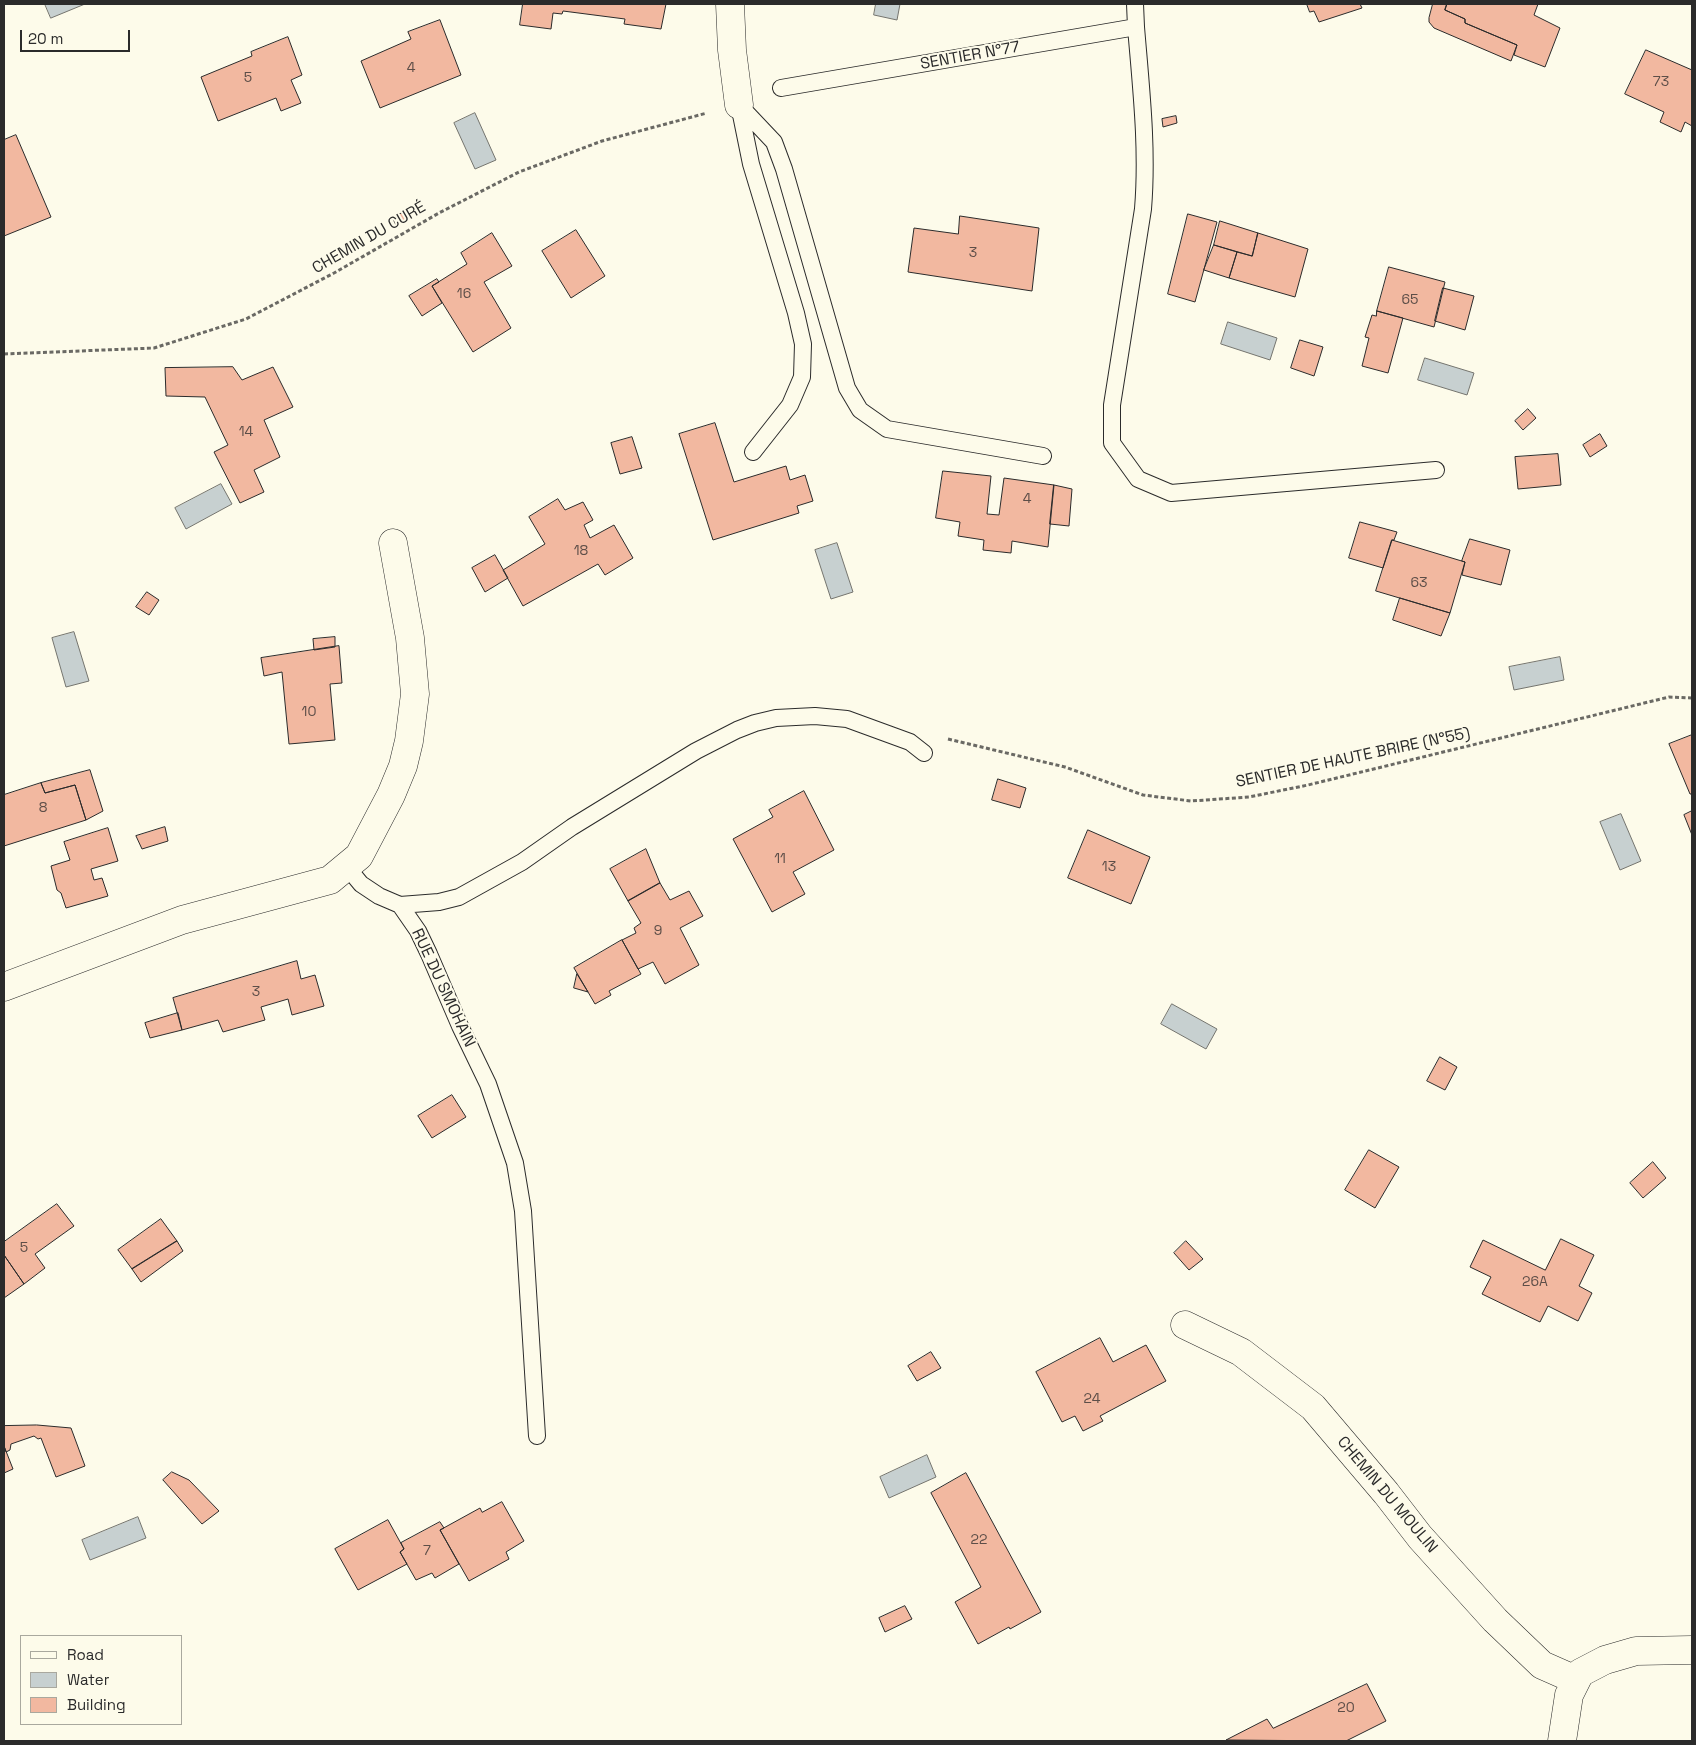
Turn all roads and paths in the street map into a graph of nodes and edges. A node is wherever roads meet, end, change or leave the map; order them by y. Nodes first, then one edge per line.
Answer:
1 (730, 4) edge
2 (1135, 4) edge
3 (1136, 27) junction
4 (781, 88) dead end
5 (739, 105) junction
6 (4, 354) edge
7 (753, 452) dead end
8 (1042, 456) dead end
9 (1436, 470) dead end
10 (393, 543) dead end
11 (1692, 698) edge
12 (939, 737) dead end
13 (924, 753) dead end
14 (347, 867) junction
15 (400, 905) junction
16 (4, 988) edge
17 (1185, 1325) dead end
18 (537, 1436) dead end
19 (1692, 1650) edge
20 (1576, 1680) junction
21 (1562, 1741) edge

1 - 5 street
2 - 3 lane
3 - 4 lane, SENTIER N°77
3 - 9 lane
5 - 6 path, CHEMIN DU CURÉ
5 - 7 lane
5 - 8 lane
10 - 14 street
11 - 12 path, SENTIER DE HAUTE BRIRE (N°55)
13 - 15 lane, RUE DU SMOHAIN
14 - 15 lane
14 - 16 street
15 - 18 lane, RUE DU SMOHAIN
17 - 20 street, CHEMIN DU MOULIN
19 - 20 street
20 - 21 street

